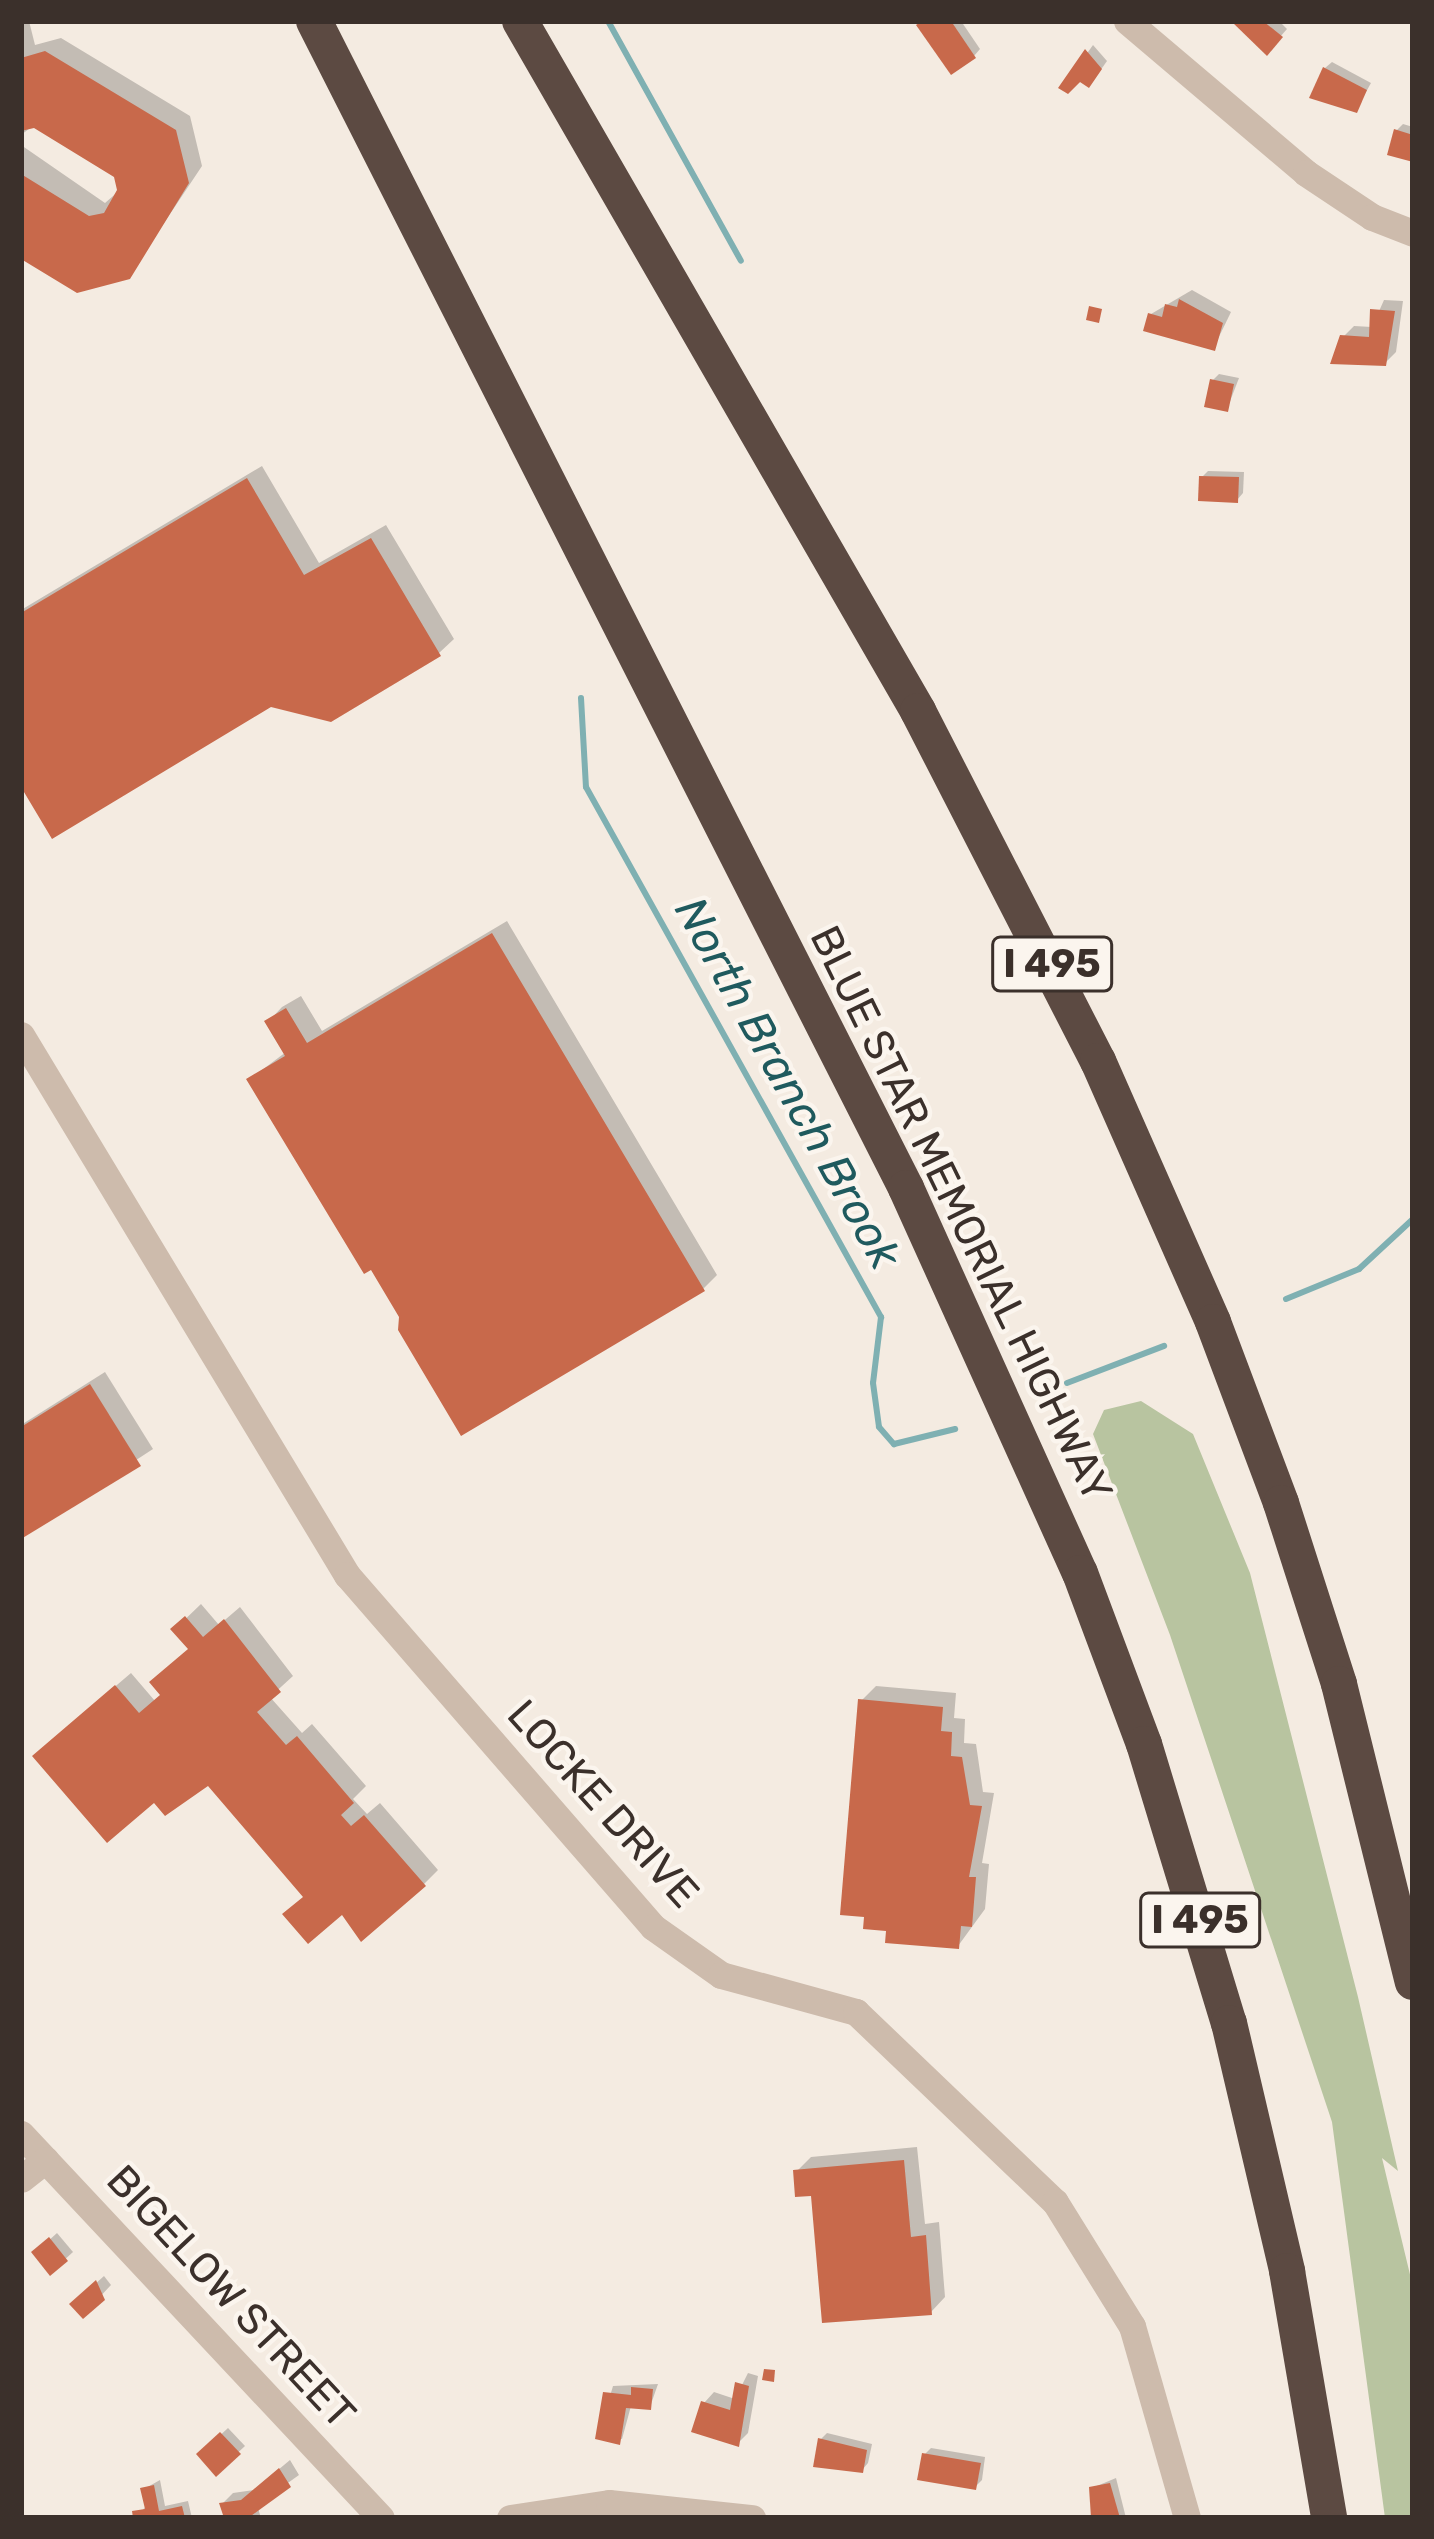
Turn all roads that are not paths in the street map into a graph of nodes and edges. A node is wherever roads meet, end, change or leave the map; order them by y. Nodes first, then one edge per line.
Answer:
1 (314, 21) edge
2 (520, 21) edge
3 (1127, 21) edge
4 (1413, 233) edge
5 (21, 1035) edge
6 (1413, 1982) edge
7 (21, 2134) edge
8 (45, 2160) junction
9 (21, 2179) edge
10 (381, 2518) edge
11 (510, 2518) edge
12 (752, 2518) edge
13 (1187, 2518) edge
14 (1328, 2518) edge

1 - 14 highway, BLUE STAR MEMORIAL HIGHWAY / I 495
2 - 6 highway, I 495
3 - 4 street
5 - 13 street, LOCKE DRIVE
7 - 8 street, BIGELOW STREET
8 - 9 street
8 - 10 street, BIGELOW STREET
11 - 12 street

